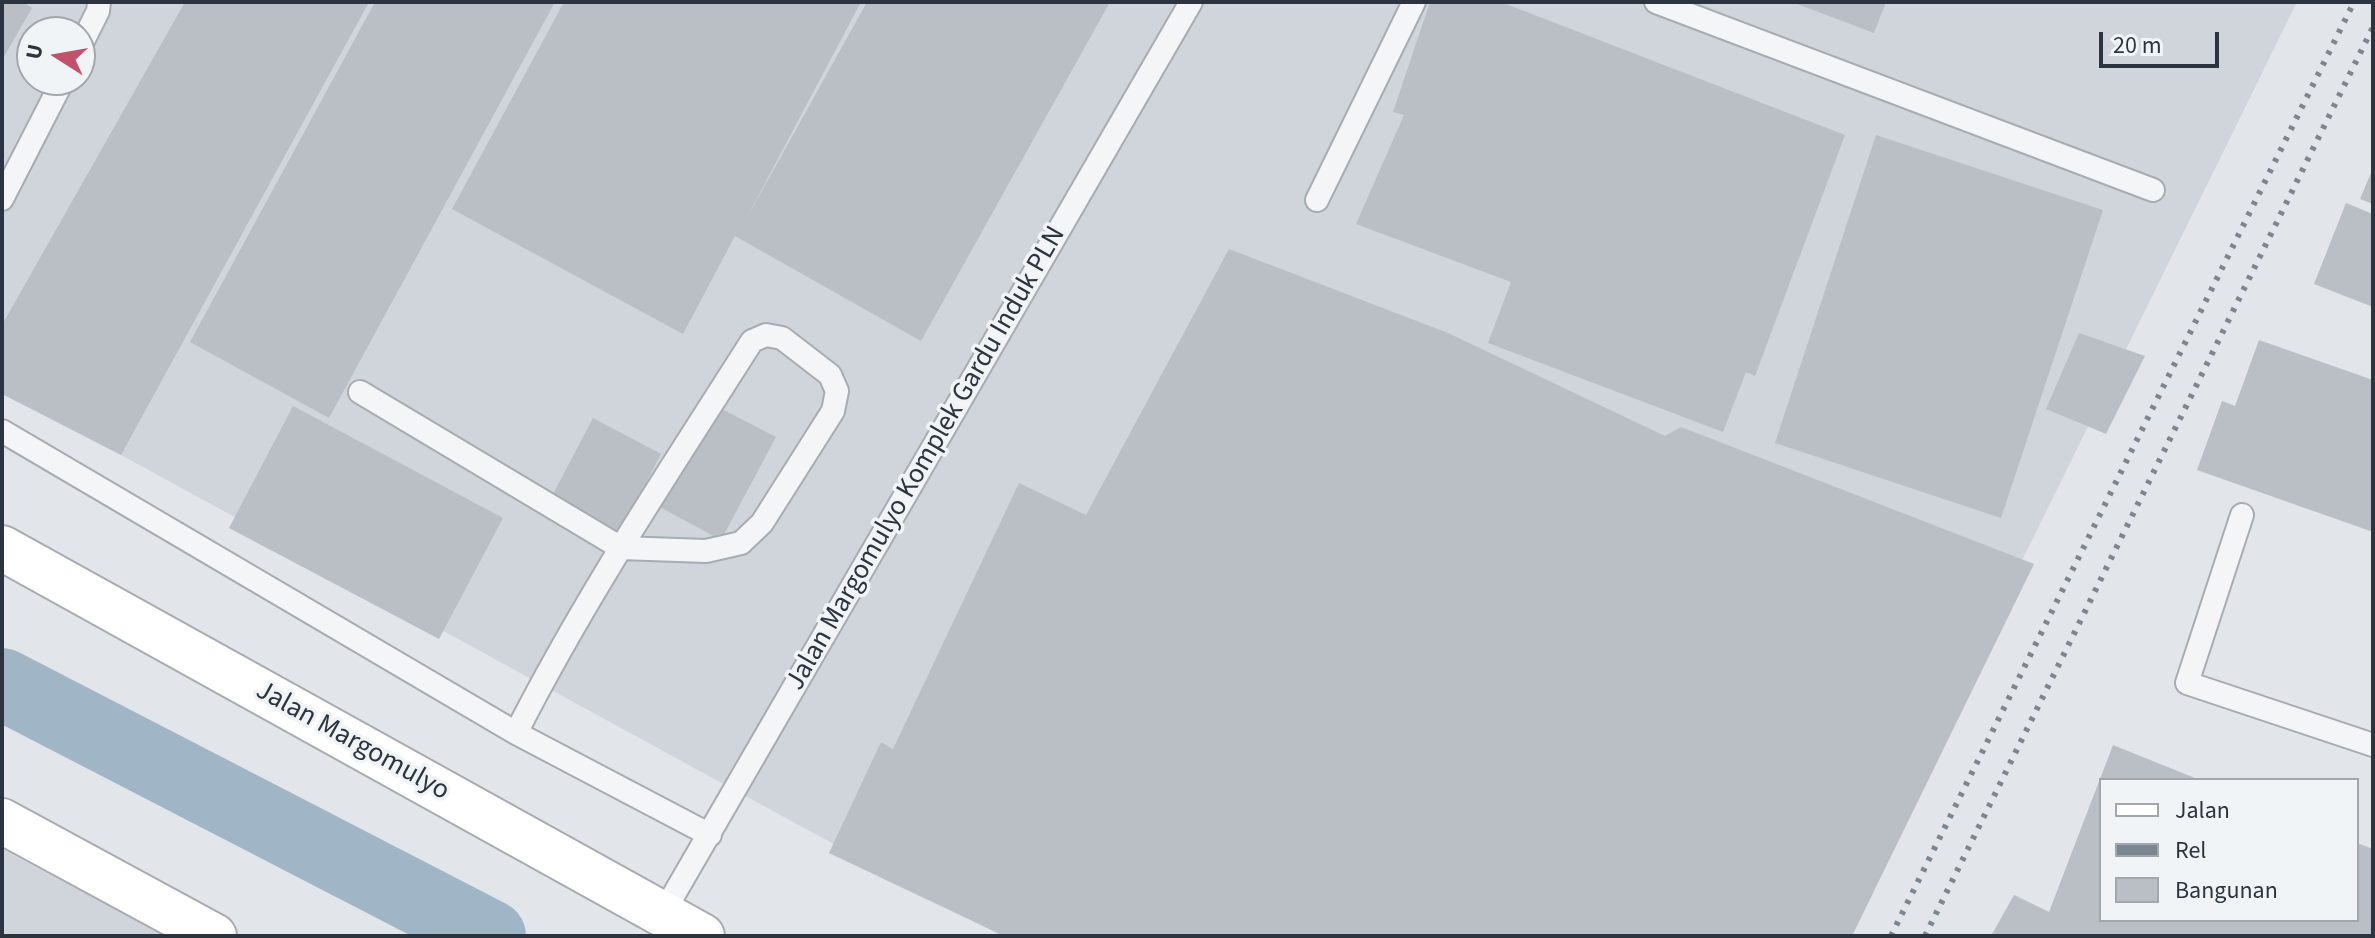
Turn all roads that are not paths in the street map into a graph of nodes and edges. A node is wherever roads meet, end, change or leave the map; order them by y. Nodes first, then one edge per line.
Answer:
1 (1191, 2) edge
2 (1414, 2) edge
3 (1656, 2) edge
4 (54, 96) edge
5 (4, 187) edge
6 (2153, 190) dead end
7 (1317, 200) dead end
8 (360, 392) dead end
9 (2, 431) edge
10 (2242, 515) dead end
11 (2, 548) edge
12 (621, 548) junction
13 (516, 733) junction
14 (2373, 745) edge
15 (2, 821) edge
16 (710, 835) junction
17 (662, 915) junction
18 (214, 936) edge
19 (702, 936) edge

1 - 16 lane, Jalan Margomulyo Komplek Gardu Induk PLN
2 - 7 lane
3 - 6 lane
4 - 5 lane
8 - 12 lane
9 - 13 lane
10 - 14 lane
11 - 17 main road, Jalan Margomulyo
12 - 12 lane
12 - 13 lane
13 - 16 lane
15 - 18 main road
16 - 17 lane, Jalan Margomulyo Komplek Gardu Induk PLN
17 - 19 main road, Jalan Margomulyo

